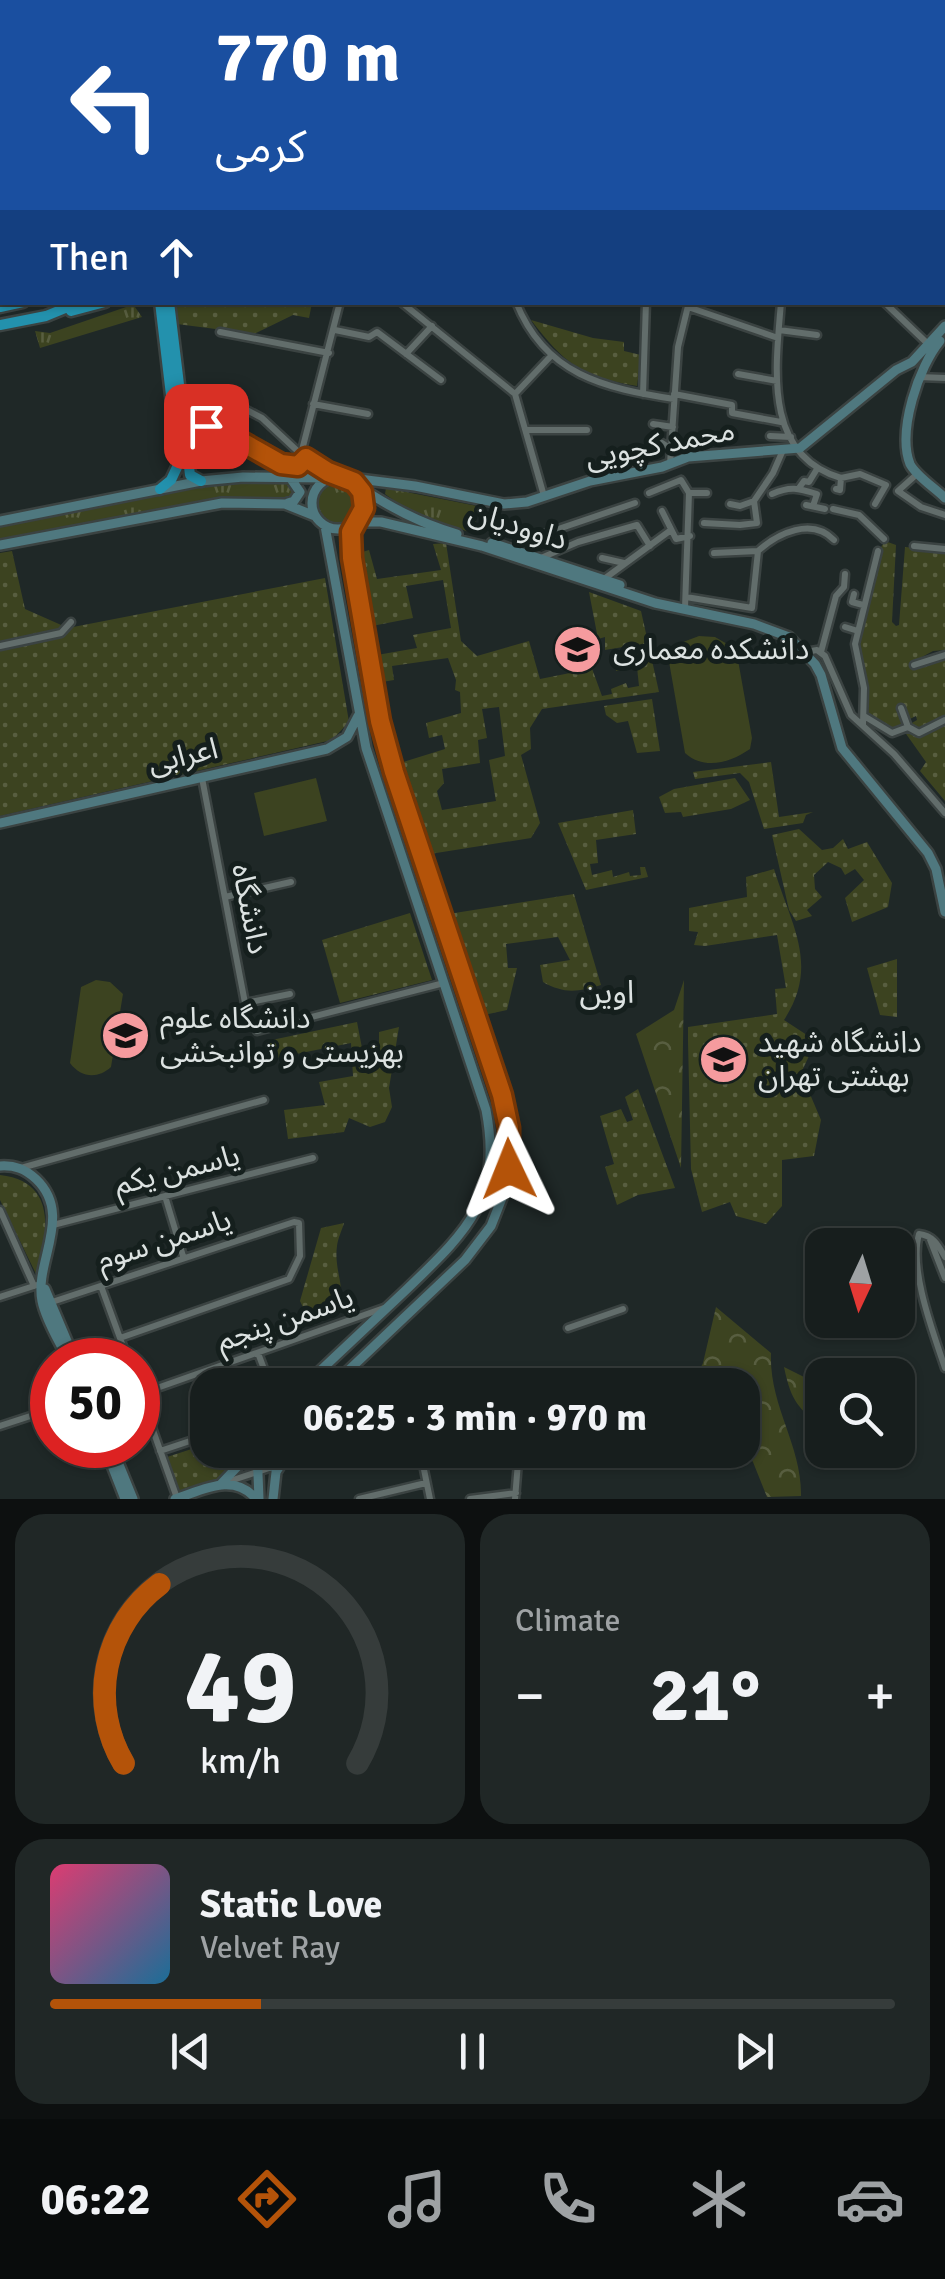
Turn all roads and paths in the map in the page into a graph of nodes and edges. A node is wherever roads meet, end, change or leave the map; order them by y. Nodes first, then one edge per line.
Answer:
1 (73, 305) edge
2 (92, 305) edge
3 (160, 305) edge
4 (169, 305) edge
5 (339, 305) edge
6 (518, 305) edge
7 (646, 305) edge
8 (689, 305) edge
9 (782, 305) edge
10 (887, 305) edge
11 (415, 307) edge
12 (46, 316) junction
13 (0, 325) edge
14 (432, 326) junction
15 (945, 326) edge
16 (335, 330) junction
17 (220, 332) dead end
18 (779, 334) junction
19 (816, 335) dead end
20 (945, 335) edge
21 (929, 345) junction
22 (329, 353) junction
23 (406, 354) junction
24 (550, 357) junction
25 (738, 374) dead end
26 (944, 376) edge
27 (919, 377) junction
28 (441, 380) dead end
29 (777, 381) junction
30 (515, 394) junction
31 (643, 394) junction
32 (220, 396) dead end
33 (674, 396) junction
34 (313, 404) junction
35 (368, 414) dead end
36 (781, 422) junction
37 (653, 424) dead end
38 (674, 428) junction
39 (526, 430) junction
40 (586, 430) dead end
41 (770, 436) dead end
42 (792, 437) junction
43 (199, 441) dead end
44 (662, 443) dead end
45 (800, 448) junction
46 (672, 449) junction
47 (784, 449) junction
48 (306, 458) junction
49 (670, 464) junction
50 (817, 469) junction
51 (918, 473) junction
52 (337, 477) junction
53 (292, 478) junction
54 (841, 478) junction
55 (201, 481) junction
56 (358, 486) junction
57 (799, 488) junction
58 (160, 489) junction
59 (836, 489) dead end
60 (649, 493) dead end
61 (689, 493) junction
62 (707, 493) dead end
63 (772, 494) dead end
64 (544, 497) junction
65 (945, 498) edge
66 (754, 501) junction
67 (635, 502) dead end
68 (285, 504) junction
69 (730, 504) dead end
70 (875, 504) dead end
71 (819, 507) junction
72 (662, 510) dead end
73 (945, 515) edge
74 (316, 516) junction
75 (813, 519) dead end
76 (0, 523) edge
77 (355, 523) junction
78 (704, 523) dead end
79 (325, 526) junction
80 (433, 530) junction
81 (671, 530) junction
82 (690, 536) junction
83 (884, 539) dead end
84 (834, 540) dead end
85 (0, 545) edge
86 (650, 546) junction
87 (914, 546) dead end
88 (945, 549) edge
89 (516, 550) junction
90 (758, 551) junction
91 (878, 551) dead end
92 (714, 553) dead end
93 (541, 558) junction
94 (602, 558) dead end
95 (625, 564) junction
96 (845, 574) dead end
97 (604, 579) junction
98 (854, 594) dead end
99 (685, 602) junction
100 (668, 604) junction
101 (864, 605) junction
102 (71, 622) dead end
103 (846, 626) dead end
104 (858, 631) junction
105 (0, 646) edge
106 (805, 652) junction
107 (820, 652) junction
108 (945, 654) edge
109 (914, 664) dead end
110 (901, 708) dead end
111 (359, 713) junction
112 (864, 716) junction
113 (945, 720) edge
114 (910, 723) junction
115 (863, 726) junction
116 (202, 778) junction
117 (888, 805) junction
118 (945, 813) edge
119 (0, 823) edge
120 (290, 882) dead end
121 (945, 882) edge
122 (224, 897) junction
123 (945, 912) edge
124 (446, 983) junction
125 (290, 994) dead end
126 (257, 1031) dead end
127 (264, 1100) dead end
128 (313, 1158) dead end
129 (0, 1166) edge
130 (21, 1168) junction
131 (165, 1196) junction
132 (0, 1210) edge
133 (53, 1224) junction
134 (928, 1236) junction
135 (183, 1256) junction
136 (945, 1257) edge
137 (945, 1278) edge
138 (39, 1285) junction
139 (101, 1285) junction
140 (0, 1297) edge
141 (46, 1304) junction
142 (389, 1306) junction
143 (623, 1310) dead end
144 (568, 1328) dead end
145 (62, 1338) edge
146 (120, 1338) joint
147 (258, 1353) junction
148 (264, 1368) edge
149 (324, 1368) edge
150 (352, 1368) edge
151 (945, 1368) edge
152 (160, 1384) edge
153 (30, 1416) edge
154 (0, 1426) edge
155 (190, 1441) edge
156 (160, 1451) joint
157 (115, 1468) edge
158 (118, 1468) edge
159 (239, 1468) edge
160 (258, 1468) edge
161 (271, 1468) edge
162 (277, 1468) edge
163 (423, 1468) edge
164 (518, 1468) edge
165 (258, 1472) junction
166 (426, 1483) junction
167 (221, 1484) junction
168 (515, 1496) edge
169 (125, 1499) edge
170 (133, 1499) edge
171 (176, 1499) edge
172 (258, 1499) edge
173 (273, 1499) edge
174 (359, 1499) edge
175 (430, 1499) edge
176 (470, 1499) edge

1 - 12 highway
2 - 12 highway
3 - 58 highway
4 - 55 highway
5 - 16 street
6 - 24 street
7 - 31 street
8 - 18 street
8 - 33 street
9 - 18 street
10 - 21 street
11 - 14 street
12 - 13 highway
14 - 23 street
14 - 30 street
15 - 21 main road
16 - 22 street
16 - 23 street
17 - 22 street
18 - 19 street
18 - 29 street
20 - 27 main road
21 - 45 main road
22 - 34 street
23 - 28 street
24 - 30 street
24 - 31 street
25 - 29 street
26 - 27 street
27 - 51 main road
29 - 36 street
30 - 39 street
31 - 33 street
32 - 48 street
33 - 36 street
33 - 38 street
34 - 35 street
34 - 48 street
36 - 42 street
37 - 38 street
38 - 46 street
39 - 40 street
39 - 64 street
41 - 42 street
42 - 45 street
43 - 48 street
44 - 46 street
45 - 47 main road, محمد کچویی
45 - 50 street
46 - 49 street
47 - 49 main road, محمد کچویی
47 - 66 street
48 - 52 street
48 - 53 street
49 - 64 main road, محمد کچویی
50 - 54 street
50 - 57 street
51 - 65 main road
51 - 73 street
52 - 53 main road, محمد کچویی
52 - 56 main road
52 - 64 main road, محمد کچویی
52 - 74 main road
53 - 55 main road, محمد کچویی
53 - 68 main road
54 - 59 street
54 - 70 street
55 - 58 main road, محمد کچویی
56 - 77 main road
56 - 80 main road, داوودیان
57 - 63 street
57 - 71 street
58 - 76 main road, محمد کچویی
60 - 61 street
61 - 62 street
61 - 82 street
66 - 69 street
66 - 78 street
67 - 89 street
68 - 74 main road
68 - 85 main road
71 - 75 street
71 - 83 street
72 - 81 street
74 - 79 main road
77 - 79 main road
77 - 80 main road, داوودیان
77 - 150 main road
79 - 111 main road
80 - 89 main road, داوودیان
80 - 100 main road, داوودیان
81 - 82 street
81 - 86 street
82 - 99 street
84 - 90 street
86 - 93 street
86 - 95 street
87 - 88 street
89 - 93 main road, داوودیان
90 - 92 street
90 - 99 street
91 - 101 street
93 - 97 main road, داوودیان
94 - 95 street
95 - 97 street
96 - 107 street
97 - 100 main road, داوودیان
98 - 101 street
99 - 100 main road, داوودیان
99 - 106 main road, داوودیان
101 - 104 street
102 - 105 street
103 - 104 street
104 - 112 street
106 - 107 street
106 - 117 main road
107 - 115 street
108 - 109 street
110 - 114 street
111 - 116 main road, اعرابی
111 - 124 main road
112 - 114 street
112 - 115 street
113 - 114 street
115 - 118 street
116 - 119 main road, اعرابی
116 - 122 street, دانشگاه
117 - 121 main road
117 - 123 main road
120 - 122 street
122 - 125 street, دانشگاه
124 - 126 street
124 - 142 main road
127 - 130 street
128 - 131 street, یاسمن یکم
129 - 130 main road
130 - 133 main road
131 - 133 street, یاسمن یکم
131 - 135 street
132 - 138 street
133 - 138 main road
134 - 136 street
134 - 137 street
134 - 151 street
135 - 139 street, یاسمن سوم
135 - 146 street, یاسمن سوم
138 - 140 street
138 - 141 main road
139 - 141 street, یاسمن سوم
139 - 146 street
141 - 145 main road
142 - 147 street, یاسمن پنجم
142 - 149 main road
143 - 144 street
147 - 148 street
147 - 152 street, یاسمن پنجم
153 - 154 street
155 - 156 street
156 - 171 street
157 - 169 main road
158 - 170 main road
159 - 167 main road
160 - 165 main road
161 - 165 street
162 - 173 main road
163 - 166 street
164 - 168 street
165 - 167 street
165 - 172 main road
166 - 174 street
166 - 175 street
167 - 171 main road
167 - 172 main road
168 - 176 street

